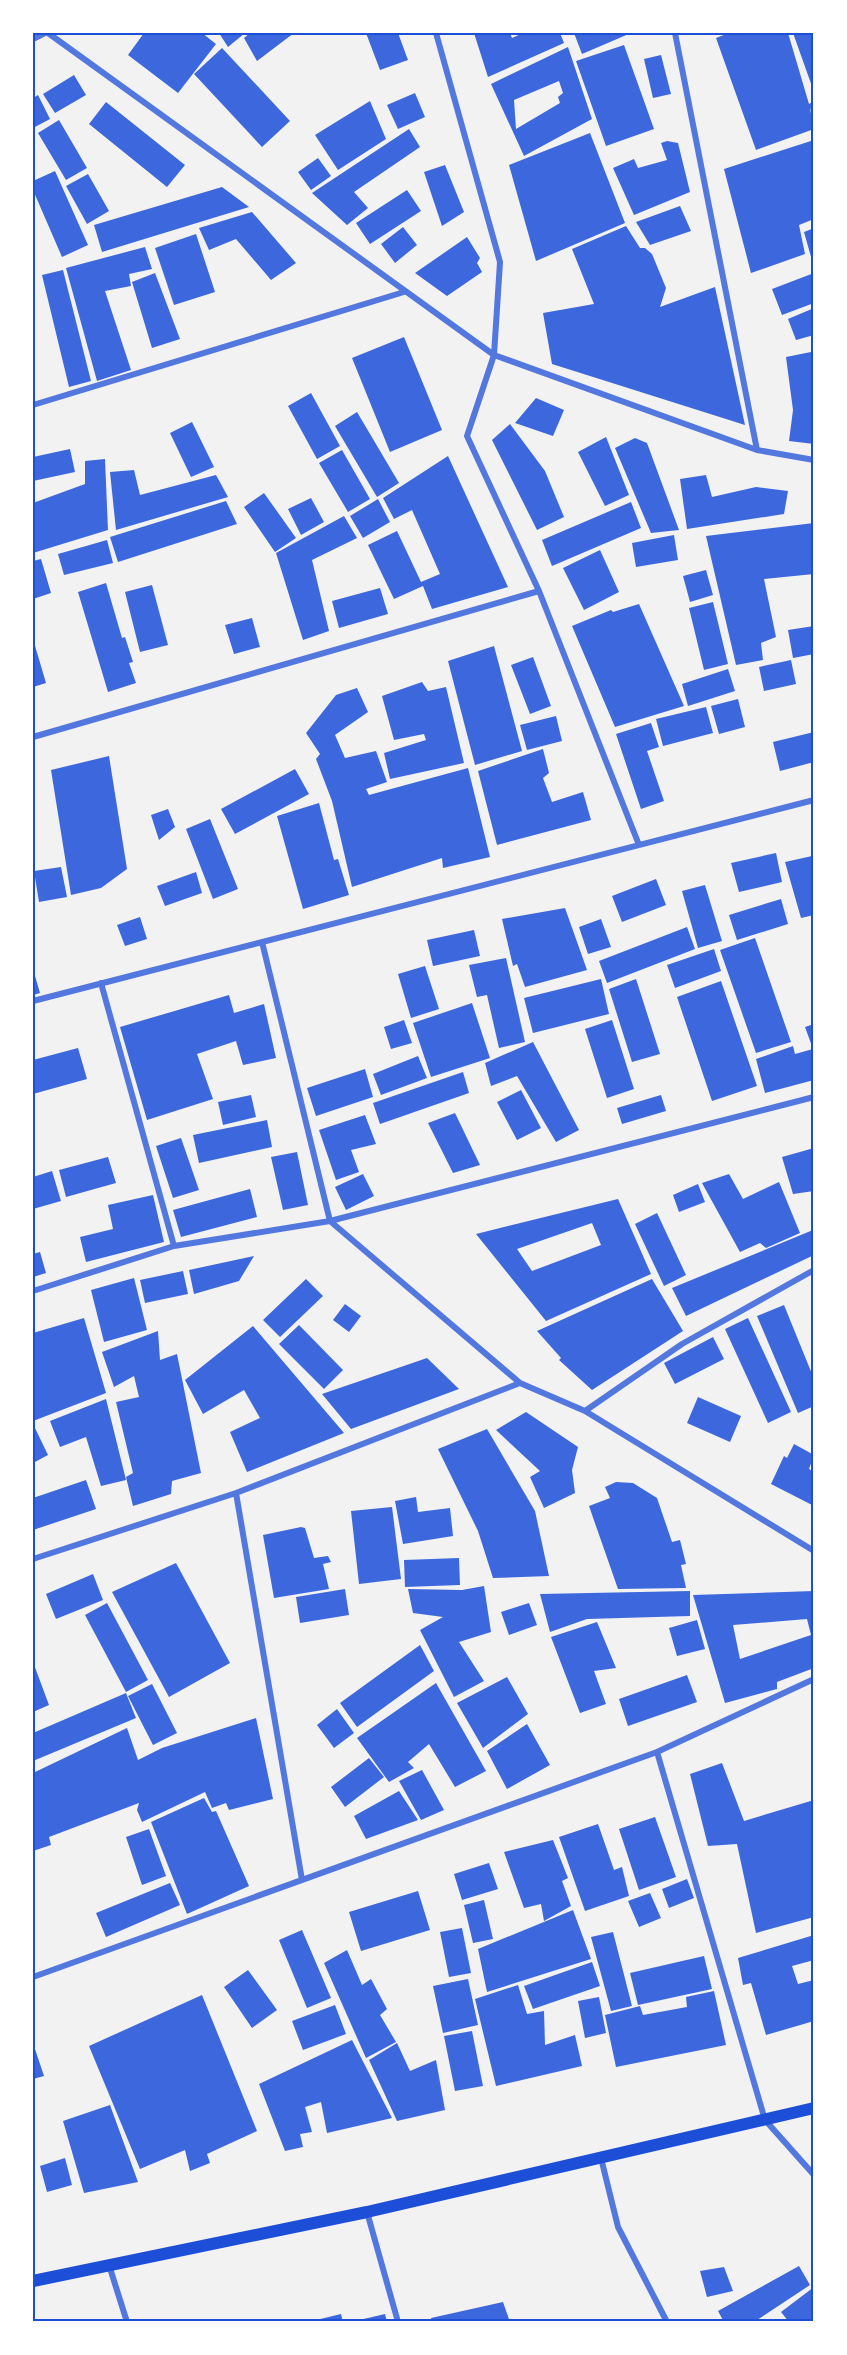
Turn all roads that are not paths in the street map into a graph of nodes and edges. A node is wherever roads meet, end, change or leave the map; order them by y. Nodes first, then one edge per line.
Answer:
1 (47, 33) edge
2 (436, 33) edge
3 (675, 33) edge
4 (33, 39) edge
5 (404, 292) junction
6 (494, 355) junction
7 (33, 405) edge
8 (757, 450) junction
9 (814, 460) edge
10 (538, 591) junction
11 (33, 737) edge
12 (814, 800) edge
13 (639, 845) junction
14 (262, 942) junction
15 (101, 983) junction
16 (33, 1001) edge
17 (814, 1097) edge
18 (330, 1221) junction
19 (174, 1246) junction
20 (814, 1270) edge
21 (33, 1291) edge
22 (520, 1383) junction
23 (585, 1411) junction
24 (236, 1492) junction
25 (814, 1551) edge
26 (33, 1559) edge
27 (814, 1679) edge
28 (657, 1752) junction
29 (302, 1880) junction
30 (33, 1977) edge
31 (814, 2108) edge
32 (765, 2120) junction
33 (601, 2158) junction
34 (814, 2175) edge
35 (367, 2212) junction
36 (109, 2265) junction
37 (33, 2281) edge
38 (127, 2322) edge
39 (398, 2322) edge
40 (667, 2322) edge

1 - 4 street
1 - 5 street
2 - 6 street
3 - 8 street
5 - 6 street
5 - 7 street
6 - 8 street
6 - 10 street
8 - 9 street
10 - 11 street
10 - 13 street
12 - 13 street
13 - 14 street
14 - 15 street
14 - 18 street
15 - 16 street
15 - 19 street
17 - 18 street
18 - 19 street
18 - 22 street
19 - 21 street
20 - 23 street
22 - 23 street
22 - 24 street
23 - 25 street
24 - 26 street
24 - 29 street
27 - 28 street
28 - 29 street
28 - 32 street
29 - 30 street
31 - 32 main road
32 - 33 main road
32 - 34 street
33 - 35 main road
33 - 40 street
35 - 36 main road
35 - 39 street
36 - 37 main road
36 - 38 street

